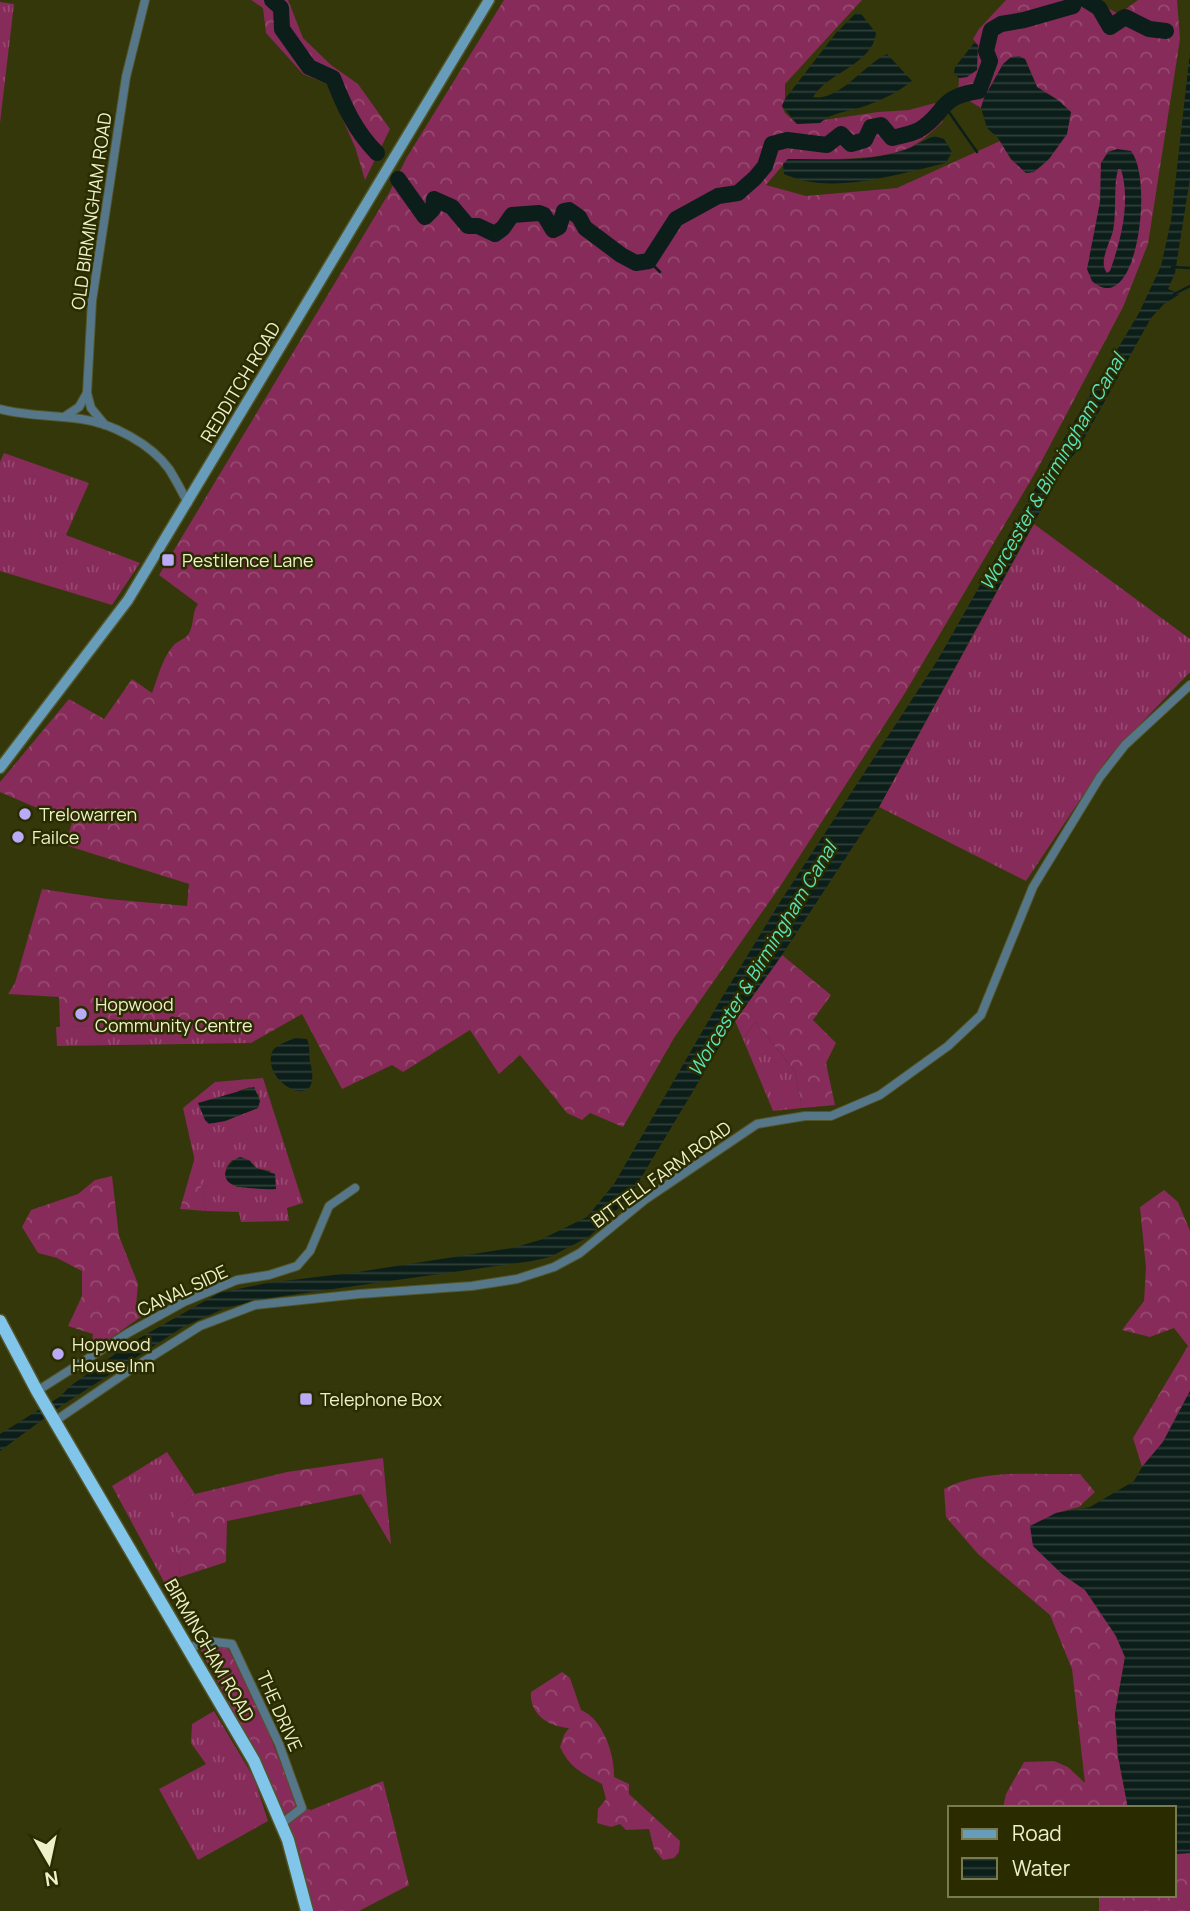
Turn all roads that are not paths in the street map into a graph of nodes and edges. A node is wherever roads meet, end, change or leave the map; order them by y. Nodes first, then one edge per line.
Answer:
1 (145, 0) edge
2 (489, 0) edge
3 (87, 393) junction
4 (0, 409) edge
5 (64, 417) junction
6 (105, 425) junction
7 (188, 503) junction
8 (1190, 685) edge
9 (0, 768) edge
10 (355, 1188) dead end
11 (0, 1321) edge
12 (39, 1395) junction
13 (54, 1420) junction
14 (190, 1648) junction
15 (281, 1824) junction
16 (307, 1911) edge

1 - 3 street, OLD BIRMINGHAM ROAD
2 - 7 main road, REDDITCH ROAD
3 - 5 street
3 - 6 street
4 - 5 street
5 - 6 street
6 - 7 street
7 - 9 main road, REDDITCH ROAD
8 - 13 street, BITTELL FARM ROAD
10 - 12 street, CANAL SIDE
11 - 12 highway
12 - 13 highway
13 - 14 highway, BIRMINGHAM ROAD
14 - 15 highway, BIRMINGHAM ROAD
14 - 15 street, THE DRIVE
15 - 16 highway, BIRMINGHAM ROAD

